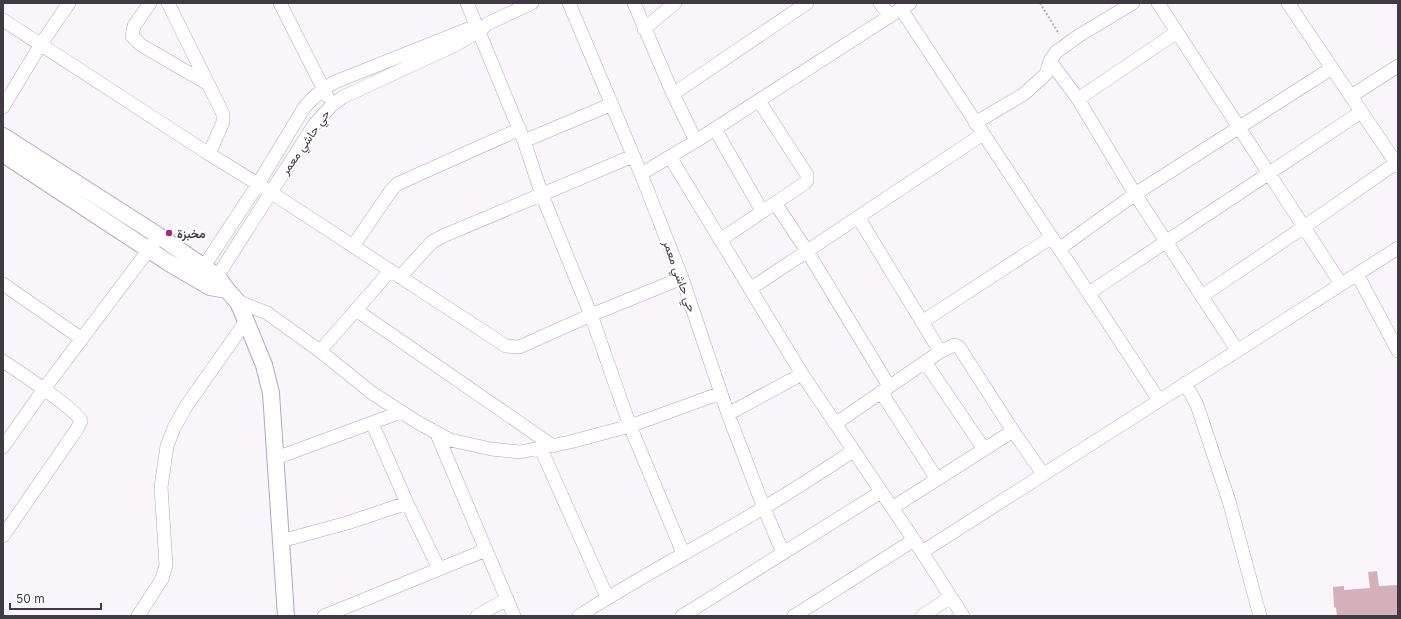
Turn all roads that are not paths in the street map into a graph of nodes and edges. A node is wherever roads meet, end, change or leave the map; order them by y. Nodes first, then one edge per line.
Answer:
1 (69, 3) edge
2 (150, 3) edge
3 (168, 3) edge
4 (280, 3) edge
5 (467, 3) edge
6 (532, 3) edge
7 (569, 3) edge
8 (634, 3) edge
9 (675, 3) edge
10 (807, 3) edge
11 (880, 3) edge
12 (1133, 3) edge
13 (1158, 3) edge
14 (1288, 3) edge
15 (900, 9) edge
16 (3, 20) edge
17 (481, 27) junction
18 (644, 29) junction
19 (1176, 32) junction
20 (40, 44) junction
21 (1050, 61) junction
22 (1398, 66) edge
23 (1332, 68) junction
24 (208, 84) junction
25 (323, 89) junction
26 (673, 94) junction
27 (1351, 96) junction
28 (1078, 99) junction
29 (759, 101) junction
30 (332, 104) junction
31 (612, 104) junction
32 (3, 107) edge
33 (1361, 112) junction
34 (976, 123) junction
35 (1239, 127) junction
36 (715, 129) junction
37 (983, 134) junction
38 (522, 135) junction
39 (3, 136) edge
40 (696, 141) junction
41 (3, 154) edge
42 (209, 154) junction
43 (633, 156) junction
44 (670, 157) junction
45 (1395, 157) edge
46 (641, 174) junction
47 (1269, 174) junction
48 (258, 184) junction
49 (271, 192) junction
50 (1135, 194) junction
51 (542, 195) junction
52 (775, 202) junction
53 (762, 212) junction
54 (858, 217) junction
55 (1304, 227) junction
56 (159, 236) junction
57 (1052, 238) junction
58 (720, 240) junction
59 (1167, 242) junction
60 (354, 246) junction
61 (1059, 249) junction
62 (1398, 249) edge
63 (149, 250) junction
64 (807, 251) junction
65 (200, 272) junction
66 (395, 274) junction
67 (1357, 274) junction
68 (682, 278) junction
69 (214, 281) junction
70 (3, 284) edge
71 (1341, 284) junction
72 (750, 289) junction
73 (1089, 293) junction
74 (232, 296) junction
75 (1202, 296) junction
76 (356, 310) junction
77 (592, 315) junction
78 (246, 321) junction
79 (922, 322) junction
80 (82, 339) junction
81 (1237, 350) junction
82 (320, 351) junction
83 (941, 351) junction
84 (1398, 351) edge
85 (3, 361) edge
86 (925, 362) junction
87 (802, 374) junction
88 (1185, 383) junction
89 (44, 389) junction
90 (885, 389) junction
91 (721, 393) junction
92 (1159, 400) junction
93 (401, 412) junction
94 (728, 414) junction
95 (372, 423) junction
96 (835, 424) junction
97 (630, 426) junction
98 (1013, 431) junction
99 (436, 432) junction
100 (3, 447) edge
101 (547, 448) junction
102 (984, 449) junction
103 (854, 451) junction
104 (276, 458) junction
105 (1043, 474) junction
106 (937, 479) junction
107 (881, 492) junction
108 (407, 503) junction
109 (764, 508) junction
110 (892, 508) junction
111 (3, 536) edge
112 (914, 540) junction
113 (281, 541) junction
114 (486, 550) junction
115 (922, 552) junction
116 (783, 553) junction
117 (683, 554) junction
118 (438, 569) junction
119 (951, 597) junction
120 (608, 598) junction
121 (507, 599) junction
122 (138, 616) edge
123 (286, 616) edge
124 (324, 616) edge
125 (477, 616) edge
126 (514, 616) edge
127 (579, 616) edge
128 (682, 616) edge
129 (794, 616) edge
130 (922, 616) edge
131 (963, 616) edge
132 (1260, 616) edge

1 - 20 street
2 - 24 street
3 - 24 street
4 - 25 street
5 - 17 street
6 - 17 street, حي حاشي معمر
7 - 31 street, حي حاشي معمر
8 - 18 street
9 - 18 street
10 - 26 street
11 - 15 street
12 - 21 street
13 - 19 street
14 - 23 street
15 - 29 street
15 - 34 street
16 - 20 street
17 - 25 street, حي حاشي معمر
17 - 30 street, حي حاشي معمر
17 - 38 street
18 - 26 street
19 - 28 street
19 - 35 street
20 - 32 street
20 - 42 street
21 - 28 street
21 - 34 street
22 - 27 street
23 - 27 street
23 - 35 street
24 - 42 street
25 - 30 street
25 - 48 street, حي حاشي معمر
26 - 40 street
27 - 33 street
28 - 50 street
29 - 36 street
29 - 52 street
30 - 49 street, حي حاشي معمر
31 - 38 street
31 - 43 street, حي حاشي معمر
33 - 45 street
33 - 47 street
34 - 37 street
35 - 47 street
35 - 50 street
36 - 40 street
36 - 53 street
37 - 54 street
37 - 57 street
38 - 51 street
38 - 60 street
39 - 56 street
40 - 44 street
41 - 63 street
42 - 48 street
43 - 46 street, حي حاشي معمر
43 - 51 street
44 - 46 street
44 - 58 street
45 - 55 street
46 - 68 street, حي حاشي معمر
47 - 55 street
47 - 59 street
48 - 49 street
48 - 65 street, حي حاشي معمر
49 - 60 street
49 - 69 street, حي حاشي معمر
50 - 59 street
50 - 61 street
51 - 66 street
51 - 77 street
52 - 53 street
52 - 64 street
53 - 58 street
54 - 64 street
54 - 79 street
55 - 71 street
55 - 75 street
56 - 63 street
56 - 65 street
57 - 61 street
57 - 79 street
58 - 72 street
59 - 73 street
59 - 75 street
60 - 66 street
61 - 73 street
62 - 67 street
63 - 65 street
63 - 80 street
64 - 72 street
64 - 90 street
65 - 69 street
66 - 76 street
66 - 77 street
67 - 71 street
67 - 84 street
68 - 77 street
68 - 91 street, حي حاشي معمر
69 - 74 street
70 - 80 street
71 - 81 street
72 - 87 street
73 - 92 street
74 - 78 street
74 - 82 street
75 - 81 street
76 - 82 street
76 - 101 street
77 - 97 street
78 - 104 street
78 - 122 street
79 - 83 street
80 - 89 street
81 - 88 street
82 - 93 street
83 - 86 street
83 - 98 street
85 - 89 street
86 - 90 street
86 - 102 street
87 - 94 street
87 - 96 street
88 - 92 street
88 - 132 street
89 - 100 street
89 - 111 street
90 - 96 street
90 - 106 street
91 - 94 street, حي حاشي معمر
91 - 97 street
92 - 105 street
93 - 95 street
93 - 99 street
94 - 109 street, حي حاشي معمر
95 - 104 street
95 - 108 street
96 - 103 street
97 - 101 street
97 - 117 street
98 - 102 street
98 - 105 street
99 - 101 street
99 - 114 street
101 - 120 street
102 - 106 street
103 - 107 street
103 - 109 street
104 - 113 street
105 - 115 street
106 - 110 street
107 - 110 street
107 - 116 street
108 - 113 street
108 - 118 street
109 - 116 street, حي حاشي معمر
109 - 117 street
110 - 112 street
112 - 115 street
112 - 129 street
113 - 123 street
114 - 118 street
114 - 121 street
115 - 119 street
116 - 128 street
117 - 120 street
118 - 124 street
119 - 130 street
119 - 131 street
120 - 127 street
121 - 125 street
121 - 126 street

